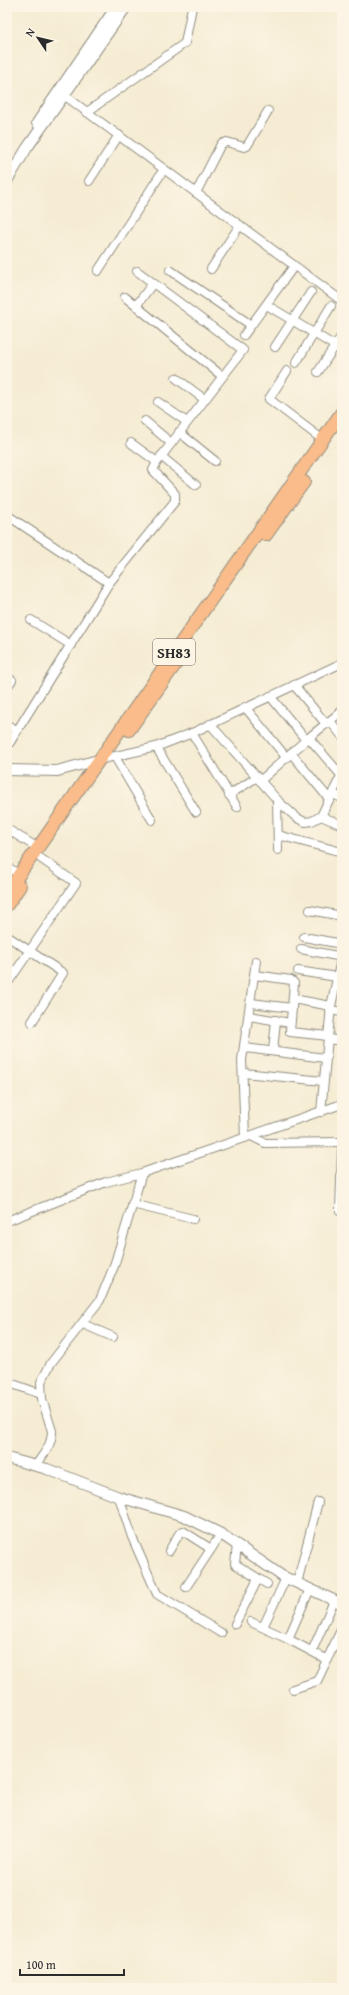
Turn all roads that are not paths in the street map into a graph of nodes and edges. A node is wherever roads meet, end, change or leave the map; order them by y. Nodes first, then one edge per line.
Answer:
1 (116, 7) edge
2 (126, 7) edge
3 (192, 7) edge
4 (61, 93) junction
5 (268, 111) dead end
6 (87, 112) junction
7 (119, 135) junction
8 (164, 169) junction
9 (7, 170) edge
10 (7, 181) edge
11 (89, 181) dead end
12 (196, 193) junction
13 (240, 226) junction
14 (294, 266) junction
15 (211, 269) dead end
16 (170, 270) dead end
17 (98, 271) dead end
18 (137, 271) dead end
19 (153, 283) junction
20 (311, 292) dead end
21 (125, 297) dead end
22 (342, 301) edge
23 (136, 306) junction
24 (331, 306) dead end
25 (270, 307) dead end
26 (292, 320) junction
27 (251, 326) junction
28 (314, 334) junction
29 (244, 335) dead end
30 (342, 335) edge
31 (275, 347) dead end
32 (339, 348) edge
33 (296, 363) dead end
34 (287, 371) dead end
35 (318, 372) dead end
36 (222, 376) junction
37 (176, 378) dead end
38 (204, 400) junction
39 (158, 402) dead end
40 (342, 412) edge
41 (145, 421) dead end
42 (187, 422) junction
43 (342, 426) edge
44 (179, 432) junction
45 (323, 440) junction
46 (131, 443) dead end
47 (171, 443) junction
48 (159, 459) junction
49 (215, 461) dead end
50 (196, 485) dead end
51 (7, 515) edge
52 (109, 584) junction
53 (210, 608) junction
54 (31, 620) dead end
55 (71, 645) junction
56 (342, 663) edge
57 (294, 685) junction
58 (270, 696) junction
59 (245, 707) junction
60 (342, 711) edge
61 (328, 722) junction
62 (210, 724) junction
63 (192, 733) junction
64 (342, 736) edge
65 (307, 739) junction
66 (7, 747) edge
67 (156, 747) junction
68 (288, 755) junction
69 (107, 758) junction
70 (7, 770) edge
71 (342, 774) edge
72 (259, 779) junction
73 (229, 795) junction
74 (332, 797) junction
75 (342, 798) edge
76 (277, 800) junction
77 (236, 807) dead end
78 (196, 812) dead end
79 (321, 816) junction
80 (152, 820) dead end
81 (342, 825) edge
82 (7, 828) edge
83 (278, 835) junction
84 (278, 850) dead end
85 (342, 852) edge
86 (39, 853) junction
87 (7, 867) edge
88 (19, 874) junction
89 (7, 892) edge
90 (7, 905) edge
91 (310, 910) dead end
92 (342, 916) edge
93 (7, 936) edge
94 (304, 937) dead end
95 (342, 944) edge
96 (301, 949) dead end
97 (30, 950) junction
98 (342, 956) edge
99 (256, 961) dead end
100 (298, 970) dead end
101 (255, 975) junction
102 (8, 979) edge
103 (338, 980) edge
104 (251, 1003) junction
105 (292, 1003) junction
106 (330, 1008) junction
107 (342, 1012) edge
108 (250, 1016) junction
109 (276, 1020) junction
110 (32, 1022) dead end
111 (290, 1023) junction
112 (328, 1038) junction
113 (342, 1041) edge
114 (245, 1048) junction
115 (273, 1051) junction
116 (325, 1058) junction
117 (243, 1073) junction
118 (323, 1081) junction
119 (342, 1104) edge
120 (321, 1112) junction
121 (248, 1137) junction
122 (342, 1142) edge
123 (342, 1150) edge
124 (142, 1173) junction
125 (132, 1204) junction
126 (340, 1211) dead end
127 (193, 1219) dead end
128 (7, 1221) edge
129 (83, 1324) junction
130 (113, 1336) dead end
131 (7, 1382) edge
132 (41, 1394) junction
133 (7, 1458) edge
134 (35, 1466) junction
135 (119, 1497) junction
136 (318, 1502) dead end
137 (221, 1534) junction
138 (237, 1544) junction
139 (211, 1549) junction
140 (169, 1551) dead end
141 (286, 1578) junction
142 (258, 1579) junction
143 (297, 1583) junction
144 (267, 1584) dead end
145 (186, 1587) dead end
146 (310, 1589) junction
147 (338, 1603) edge
148 (251, 1622) dead end
149 (235, 1624) dead end
150 (263, 1627) junction
151 (342, 1628) edge
152 (220, 1633) dead end
153 (288, 1639) junction
154 (312, 1651) junction
155 (328, 1660) junction
156 (293, 1689) dead end

1 - 4 street
2 - 4 street
3 - 6 street
4 - 6 street
4 - 9 street
4 - 10 street
5 - 12 street
6 - 7 street
7 - 8 street
7 - 11 street
8 - 12 street
8 - 17 street
12 - 13 street
13 - 14 street
13 - 15 street
14 - 22 street
14 - 27 street
16 - 27 street
18 - 19 street
19 - 23 street
19 - 36 street
20 - 26 street
21 - 23 street
23 - 36 street
24 - 28 street
25 - 26 street
26 - 28 street
26 - 31 street
27 - 29 street
28 - 32 street
28 - 33 street
30 - 32 street
32 - 35 street
34 - 45 street
36 - 38 street
37 - 38 street
38 - 42 street
39 - 42 street
40 - 45 main road, SH83
41 - 47 street
42 - 44 street
43 - 53 main road, SH83
44 - 47 street
44 - 49 street
45 - 53 main road, SH83
46 - 48 street
47 - 48 street
48 - 50 street
48 - 52 street
51 - 52 street
52 - 55 street
53 - 69 main road, SH83
54 - 55 street
55 - 66 street
56 - 57 street
57 - 58 street
57 - 61 street
58 - 59 street
58 - 65 street
59 - 62 street
59 - 68 street
60 - 61 street
61 - 64 street
61 - 65 street
62 - 63 street
62 - 72 street
63 - 67 street
63 - 73 street
65 - 68 street
65 - 71 street
67 - 69 street
67 - 78 street
68 - 72 street
68 - 74 street
69 - 70 street
69 - 80 street
69 - 86 main road, SH83
71 - 74 street
72 - 73 street
72 - 76 street
73 - 77 street
74 - 75 street
74 - 79 street
76 - 79 street
76 - 83 street
79 - 81 street
82 - 86 street
83 - 84 street
83 - 85 street
86 - 88 main road, SH83
86 - 90 main road, SH83
86 - 97 street
87 - 88 street
88 - 89 main road, SH83
91 - 92 street
93 - 97 street
94 - 95 street
96 - 98 street
97 - 102 street
97 - 110 street
98 - 103 street
99 - 101 street
100 - 103 street
101 - 104 street
101 - 105 street
103 - 106 street
104 - 105 street
104 - 108 street
105 - 106 street
105 - 111 street
106 - 107 street
106 - 112 street
108 - 109 street
108 - 114 street
109 - 111 street
109 - 115 street
111 - 112 street
112 - 113 street
112 - 116 street
114 - 115 street
114 - 117 street
115 - 116 street
116 - 118 street
117 - 118 street
117 - 121 street
118 - 120 street
119 - 120 street
120 - 121 street
121 - 122 street
121 - 124 street
123 - 126 street
124 - 125 street
124 - 128 street
125 - 127 street
125 - 129 street
129 - 130 street
129 - 132 street
131 - 132 street
132 - 134 street
133 - 134 street
134 - 135 street
135 - 137 street
135 - 152 street
136 - 143 street
137 - 138 street
137 - 139 street
138 - 141 street
138 - 142 street
139 - 140 street
139 - 145 street
141 - 143 street
141 - 150 street
142 - 144 street
142 - 149 street
143 - 146 street
146 - 147 street
146 - 153 street
147 - 154 street
148 - 150 street
150 - 153 street
151 - 155 street
153 - 154 street
154 - 155 street
155 - 156 street

